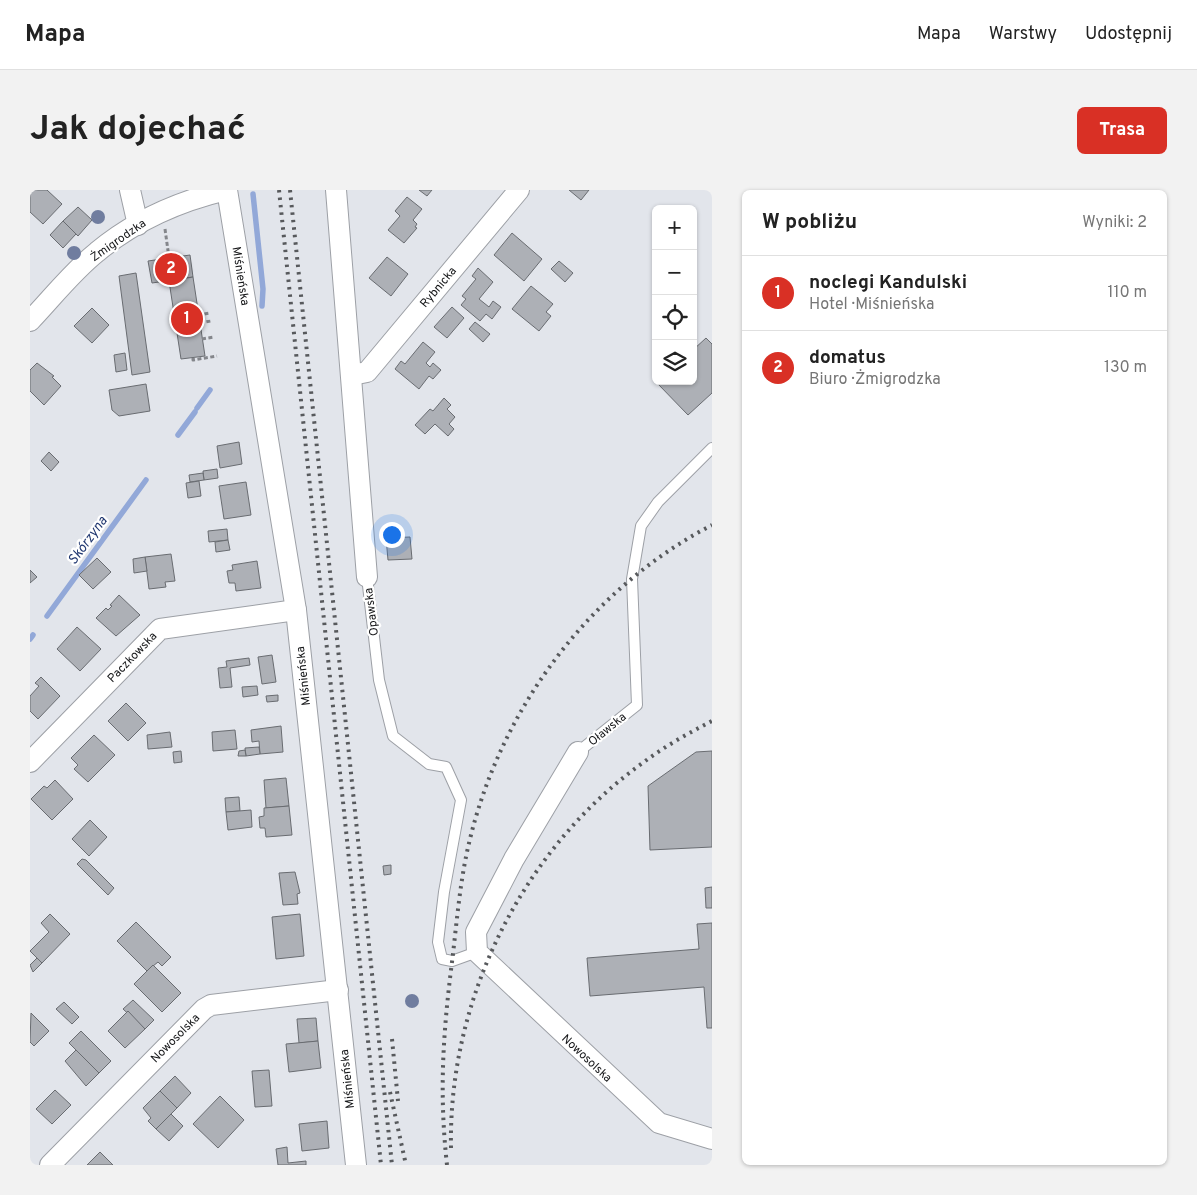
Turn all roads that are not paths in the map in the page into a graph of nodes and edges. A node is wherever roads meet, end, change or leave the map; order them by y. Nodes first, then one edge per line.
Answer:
1 (130, 190) edge
2 (227, 190) edge
3 (336, 190) edge
4 (519, 190) edge
5 (138, 225) junction
6 (30, 321) edge
7 (352, 375) junction
8 (712, 448) edge
9 (367, 577) joint
10 (296, 610) junction
11 (578, 752) joint
12 (30, 762) edge
13 (477, 952) junction
14 (338, 990) junction
15 (712, 1140) edge
16 (50, 1165) edge
17 (356, 1165) edge

1 - 5 street
2 - 5 street, Żmigrodzka
2 - 10 street, Miśnieńska
3 - 7 street, Opawska
4 - 7 street, Rybnicka
5 - 6 street, Żmigrodzka
7 - 9 street, Opawska
8 - 11 lane, Oławska
9 - 13 lane, Opawska
10 - 12 street, Paczkowska
10 - 14 street, Miśnieńska
11 - 13 street, Oławska
13 - 15 street, Nowosolska
14 - 16 street, Nowosolska
14 - 17 street, Miśnieńska

